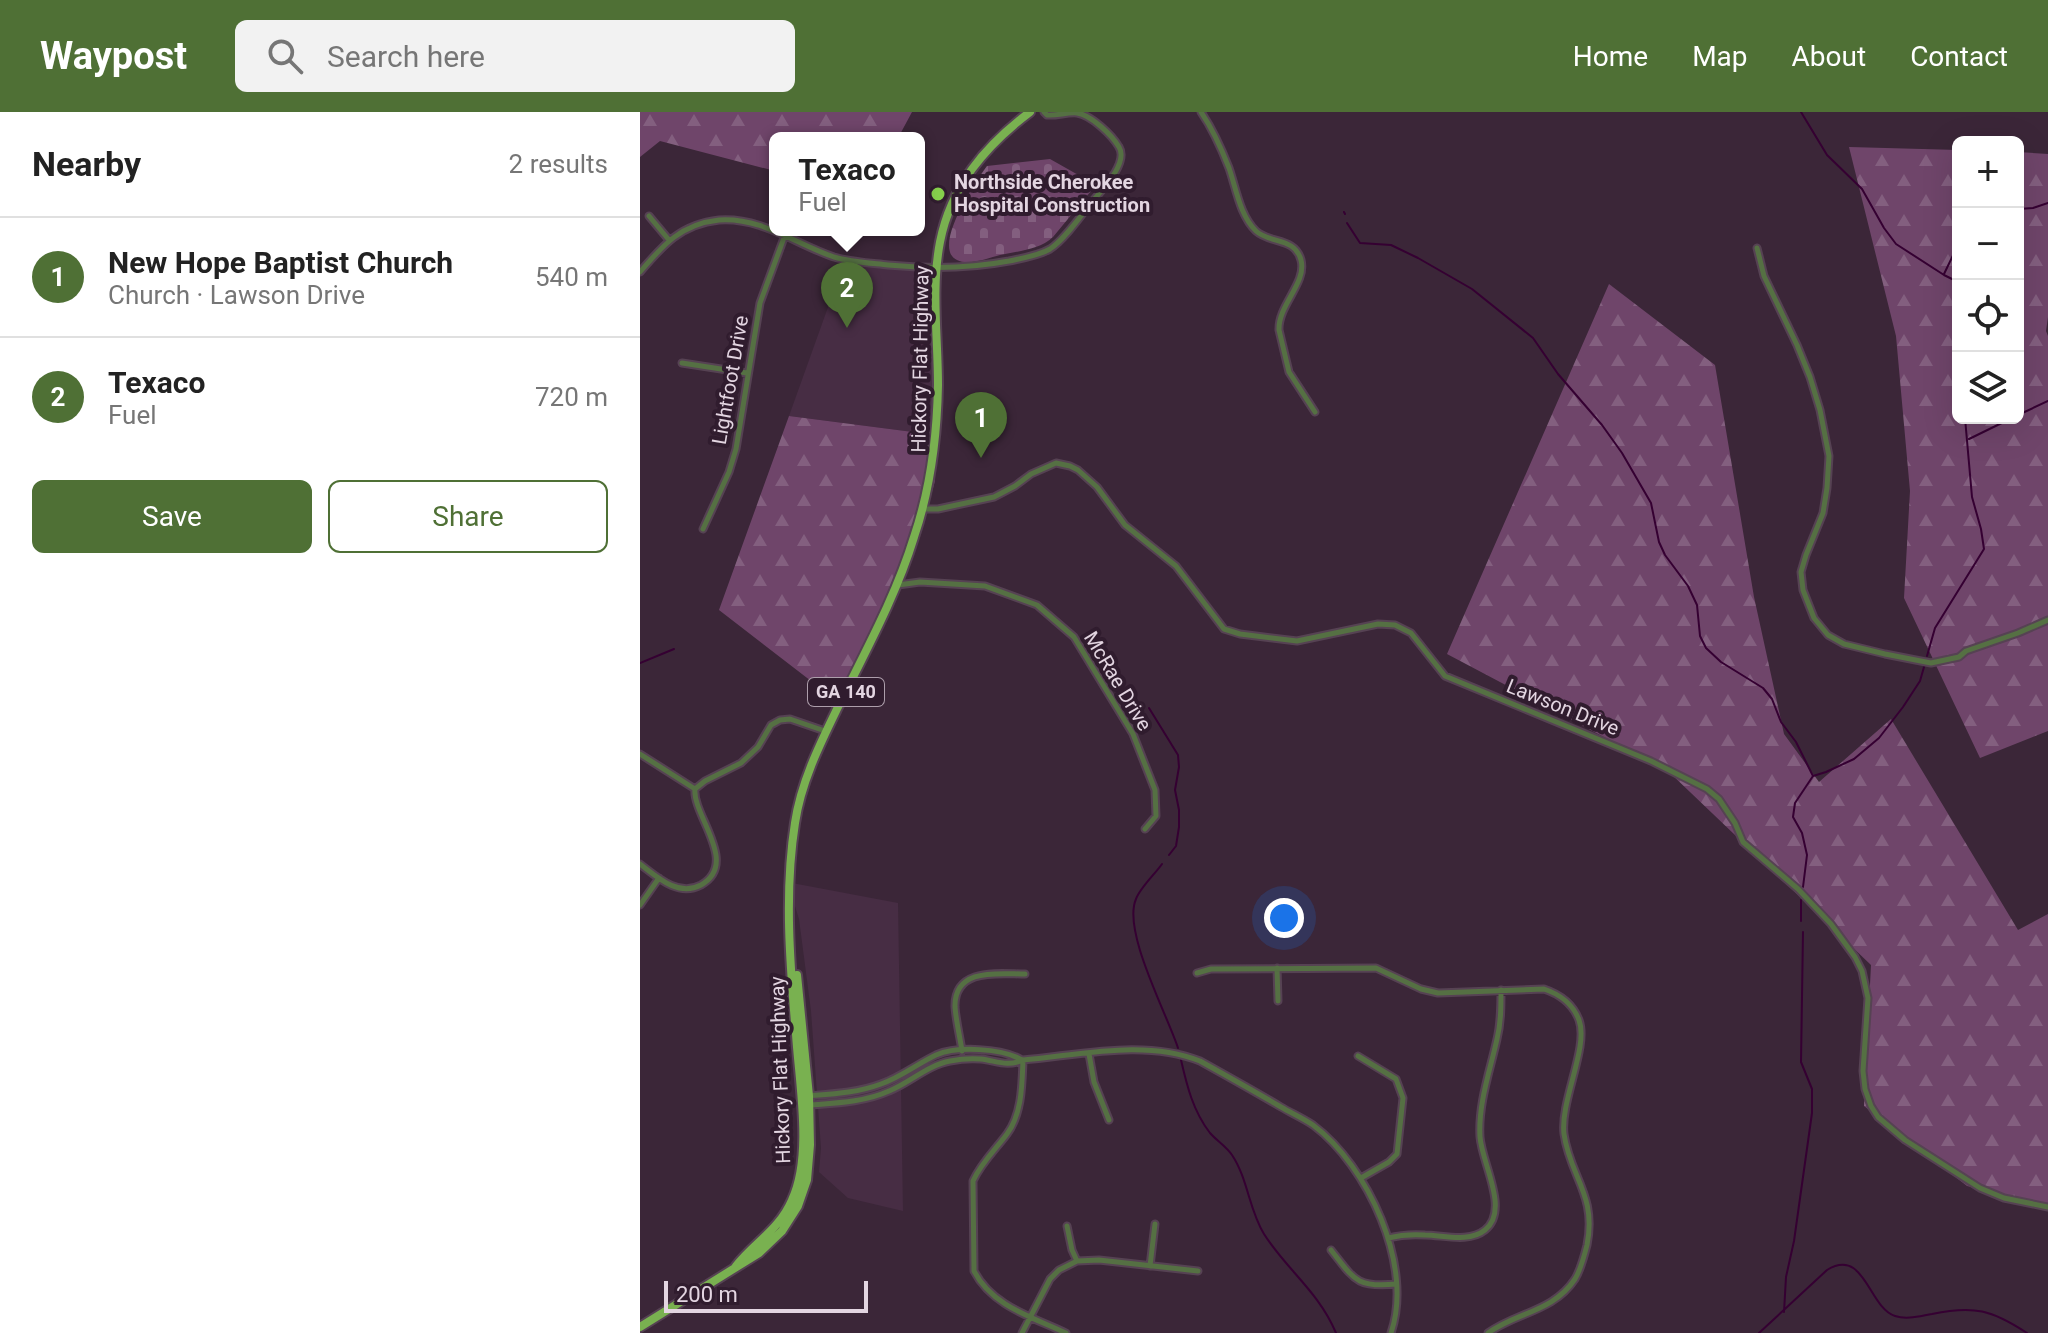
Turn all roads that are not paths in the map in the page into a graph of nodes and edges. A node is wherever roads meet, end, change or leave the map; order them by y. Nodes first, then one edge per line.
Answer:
1 (1030, 112) edge
2 (1044, 112) edge
3 (1201, 112) edge
4 (649, 216) dead end
5 (769, 229) edge
6 (785, 236) edge
7 (787, 236) edge
8 (669, 240) junction
9 (1757, 248) dead end
10 (937, 269) junction
11 (640, 272) edge
12 (682, 363) dead end
13 (747, 373) junction
14 (1315, 412) dead end
15 (923, 509) junction
16 (703, 529) dead end
17 (897, 585) junction
18 (2048, 620) edge
19 (826, 731) junction
20 (640, 754) edge
21 (695, 789) junction
22 (1145, 829) dead end
23 (640, 864) edge
24 (659, 878) junction
25 (640, 905) edge
26 (1277, 968) junction
27 (1197, 973) dead end
28 (1025, 974) dead end
29 (1501, 990) junction
30 (1278, 1001) dead end
31 (962, 1050) junction
32 (1089, 1054) junction
33 (1358, 1056) dead end
34 (963, 1059) junction
35 (1023, 1060) junction
36 (805, 1101) junction
37 (1109, 1120) dead end
38 (1361, 1178) junction
39 (2048, 1207) edge
40 (1155, 1224) dead end
41 (1067, 1226) dead end
42 (1388, 1238) junction
43 (1331, 1250) dead end
44 (1077, 1261) junction
45 (1150, 1266) junction
46 (1198, 1271) dead end
47 (1396, 1284) junction
48 (1030, 1316) junction
49 (640, 1327) edge
50 (1022, 1333) edge
51 (1066, 1333) edge
52 (1391, 1333) edge
53 (1488, 1333) edge

1 - 10 main road, Hickory Flat Highway / GA 140
2 - 10 street
3 - 14 street
4 - 8 street
5 - 8 street
6 - 13 street, Lightfoot Drive
7 - 10 street
8 - 11 street
9 - 18 street
10 - 15 main road, Hickory Flat Highway / GA 140
12 - 13 street
13 - 16 street, Lightfoot Drive
15 - 17 main road, Hickory Flat Highway / GA 140
15 - 39 street, Lawson Drive
17 - 19 main road, Hickory Flat Highway / GA 140
17 - 22 street, McRae Drive
19 - 21 street
19 - 36 main road, Hickory Flat Highway / GA 140
20 - 21 street
21 - 24 street
23 - 24 street
24 - 25 street
26 - 27 street
26 - 29 street
26 - 30 street
28 - 31 street
29 - 42 street
29 - 53 street
31 - 34 street
31 - 35 street
31 - 36 street
32 - 35 street
32 - 37 street
32 - 38 street
33 - 38 street
34 - 35 street
34 - 36 street
35 - 48 street
36 - 49 main road, Hickory Flat Highway / GA 140
38 - 42 street
40 - 45 street
41 - 44 street
42 - 47 street
43 - 47 street
44 - 45 street
44 - 48 street
45 - 46 street
47 - 52 street
48 - 50 street
48 - 51 street

